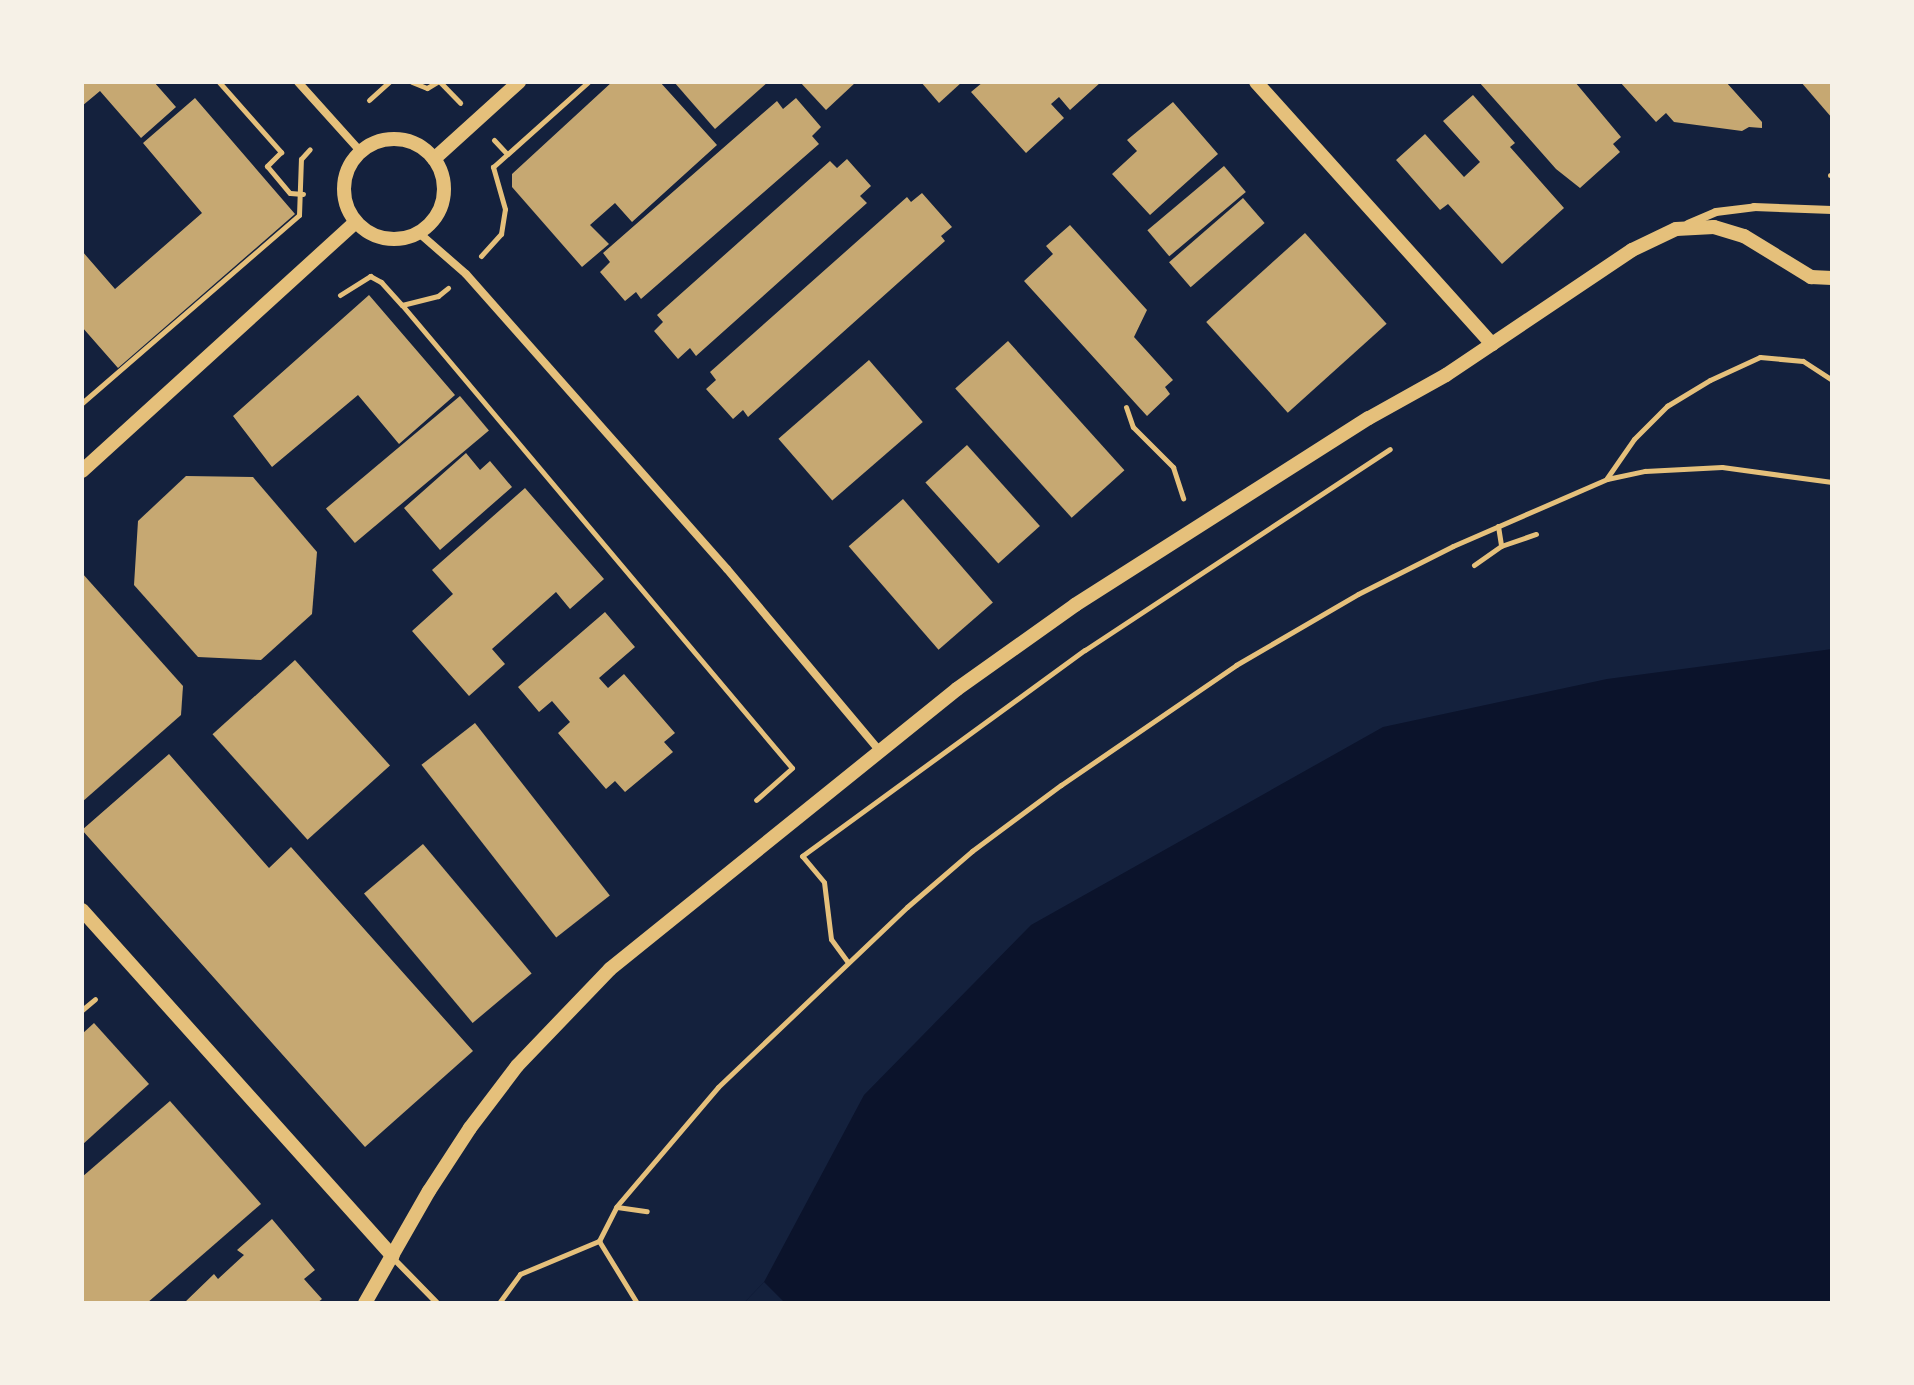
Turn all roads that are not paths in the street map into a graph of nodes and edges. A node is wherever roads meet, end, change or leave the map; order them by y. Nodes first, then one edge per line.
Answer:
1 (298, 82) edge
2 (519, 82) edge
3 (1256, 82) edge
4 (361, 152) junction
5 (434, 159) junction
6 (1832, 210) edge
7 (356, 222) junction
8 (1676, 229) junction
9 (419, 233) junction
10 (1832, 278) edge
11 (1492, 344) junction
12 (82, 471) edge
13 (879, 750) junction
14 (82, 910) edge
15 (392, 1256) junction
16 (365, 1303) edge
17 (437, 1303) edge

1 - 4 street
2 - 5 street
3 - 11 street
4 - 5 street
4 - 7 street
5 - 9 street
6 - 8 street
7 - 9 street
7 - 12 street
8 - 10 street
8 - 11 street
9 - 13 street
11 - 13 street
13 - 15 street
14 - 15 street
15 - 16 street
15 - 17 lane

